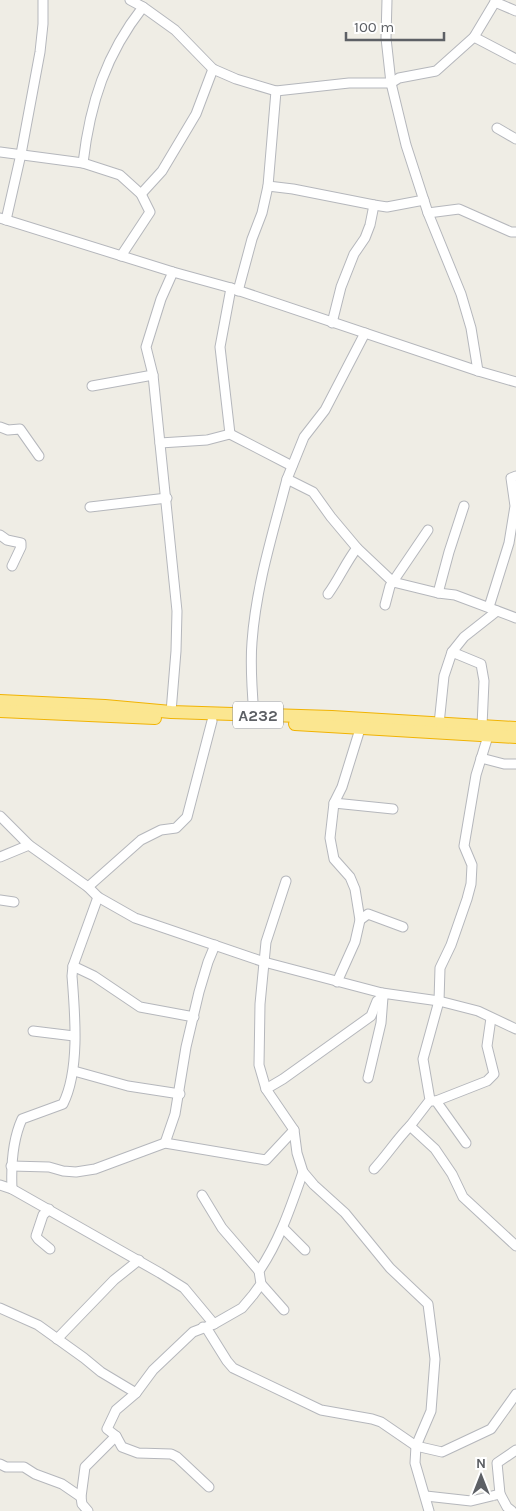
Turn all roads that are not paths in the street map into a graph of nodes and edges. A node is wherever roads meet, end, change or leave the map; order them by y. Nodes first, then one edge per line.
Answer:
1 (43, 0) edge
2 (130, 0) edge
3 (387, 0) edge
4 (495, 1) edge
5 (143, 7) junction
6 (516, 11) edge
7 (474, 37) junction
8 (516, 59) edge
9 (213, 69) junction
10 (391, 83) junction
11 (276, 91) junction
12 (497, 128) dead end
13 (516, 139) edge
14 (0, 152) edge
15 (21, 154) junction
16 (82, 163) junction
17 (268, 186) junction
18 (141, 194) junction
19 (424, 200) junction
20 (374, 206) junction
21 (428, 213) junction
22 (3, 219) edge
23 (516, 232) edge
24 (121, 256) junction
25 (173, 272) junction
26 (234, 289) junction
27 (332, 323) junction
28 (365, 333) junction
29 (478, 371) junction
30 (153, 375) junction
31 (516, 382) edge
32 (92, 386) dead end
33 (0, 426) edge
34 (230, 434) junction
35 (160, 443) junction
36 (38, 456) dead end
37 (292, 466) junction
38 (516, 476) edge
39 (286, 479) junction
40 (167, 498) junction
41 (464, 506) dead end
42 (90, 507) dead end
43 (428, 530) dead end
44 (0, 535) edge
45 (357, 548) junction
46 (12, 566) dead end
47 (393, 582) junction
48 (438, 593) junction
49 (328, 594) dead end
50 (385, 605) dead end
51 (493, 609) junction
52 (516, 618) edge
53 (452, 652) junction
54 (0, 701) edge
55 (0, 711) edge
56 (171, 712) junction
57 (254, 715) junction
58 (212, 721) junction
59 (439, 724) junction
60 (360, 728) junction
61 (516, 728) edge
62 (485, 731) junction
63 (516, 737) edge
64 (481, 758) junction
65 (516, 764) edge
66 (334, 803) junction
67 (393, 809) dead end
68 (0, 816) edge
69 (29, 845) junction
70 (0, 857) edge
71 (286, 881) dead end
72 (88, 888) junction
73 (98, 898) junction
74 (0, 900) edge
75 (14, 902) dead end
76 (360, 920) junction
77 (403, 926) dead end
78 (215, 945) junction
79 (264, 962) junction
80 (73, 966) junction
81 (337, 982) junction
82 (382, 995) junction
83 (438, 1001) junction
84 (194, 1018) junction
85 (491, 1018) junction
86 (516, 1029) edge
87 (33, 1031) dead end
88 (74, 1036) junction
89 (74, 1071) junction
90 (368, 1078) dead end
91 (266, 1089) junction
92 (180, 1094) junction
93 (433, 1101) junction
94 (410, 1126) junction
95 (294, 1130) junction
96 (466, 1143) dead end
97 (165, 1144) junction
98 (11, 1166) junction
99 (374, 1169) dead end
100 (303, 1172) junction
101 (0, 1185) edge
102 (12, 1189) junction
103 (202, 1195) dead end
104 (49, 1209) junction
105 (283, 1228) junction
106 (516, 1244) edge
107 (50, 1249) dead end
108 (305, 1250) dead end
109 (139, 1260) junction
110 (259, 1270) junction
111 (261, 1284) junction
112 (0, 1308) edge
113 (284, 1310) dead end
114 (214, 1324) junction
115 (203, 1327) junction
116 (57, 1339) junction
117 (136, 1393) junction
118 (516, 1394) edge
119 (116, 1436) junction
120 (416, 1446) junction
121 (516, 1450) edge
122 (0, 1464) edge
123 (209, 1487) dead end
124 (500, 1494) junction
125 (426, 1496) junction
126 (81, 1497) junction
127 (88, 1511) edge
128 (429, 1511) edge
129 (512, 1511) edge

1 - 15 street
2 - 5 street
3 - 10 street
4 - 6 street
4 - 7 street
5 - 9 street
5 - 16 street
7 - 8 street
7 - 10 street
9 - 11 street
9 - 18 street
10 - 11 street
10 - 19 street
11 - 17 street
12 - 13 street
14 - 15 street
15 - 16 street
15 - 22 street
16 - 18 street
17 - 20 street
17 - 26 street
18 - 24 street
19 - 20 street
19 - 21 street
20 - 27 street
21 - 23 street
21 - 29 street
22 - 24 street
24 - 25 street
25 - 26 street
25 - 30 street
26 - 27 street
26 - 34 street
27 - 28 street
28 - 29 street
28 - 37 street
29 - 31 street
30 - 32 street
30 - 35 street
33 - 36 street
34 - 35 street
34 - 37 street
35 - 40 street
37 - 39 street
38 - 51 street
39 - 45 street
39 - 57 street
40 - 42 street
40 - 56 street
41 - 48 street
43 - 47 street
44 - 46 street
45 - 47 street
45 - 49 street
47 - 48 street
47 - 50 street
48 - 51 street
51 - 52 street
51 - 53 street
53 - 59 street
53 - 62 street
54 - 56 highway, A232
55 - 58 highway, A232
56 - 57 highway, A232
57 - 59 highway, A232
58 - 60 highway, A232
58 - 72 street
59 - 62 highway, A232
60 - 62 highway, A232
60 - 66 street
61 - 62 highway, A232
62 - 63 highway, A232
62 - 64 street
64 - 65 street
64 - 83 street
66 - 67 street
66 - 76 street
68 - 69 street
69 - 70 street
69 - 72 street
71 - 79 street
72 - 73 street
73 - 78 street
73 - 80 street
74 - 75 street
76 - 77 street
76 - 81 street
78 - 79 street
78 - 84 street
79 - 81 street
79 - 91 street
80 - 84 street
80 - 88 street
81 - 82 street
82 - 83 street
82 - 90 street
82 - 91 street
83 - 85 street
83 - 93 street
84 - 92 street
85 - 86 street
85 - 93 street
87 - 88 street
88 - 89 street
89 - 92 street
89 - 98 street
91 - 95 street
92 - 97 street
93 - 94 street
93 - 96 street
94 - 99 street
94 - 106 street
95 - 97 street
95 - 100 street
97 - 98 street
98 - 102 street
100 - 105 street
100 - 120 street
101 - 102 street
102 - 104 street
103 - 110 street
104 - 107 street
104 - 109 street
105 - 108 street
105 - 110 street
109 - 114 street
109 - 116 street
110 - 111 street
111 - 113 street
111 - 114 street
112 - 116 street
114 - 115 street
115 - 117 street
115 - 120 street
116 - 117 street
117 - 119 street
118 - 120 street
119 - 123 street
119 - 126 street
120 - 125 street
121 - 124 street
122 - 126 street
124 - 125 street
124 - 129 street
125 - 128 street
126 - 127 street

